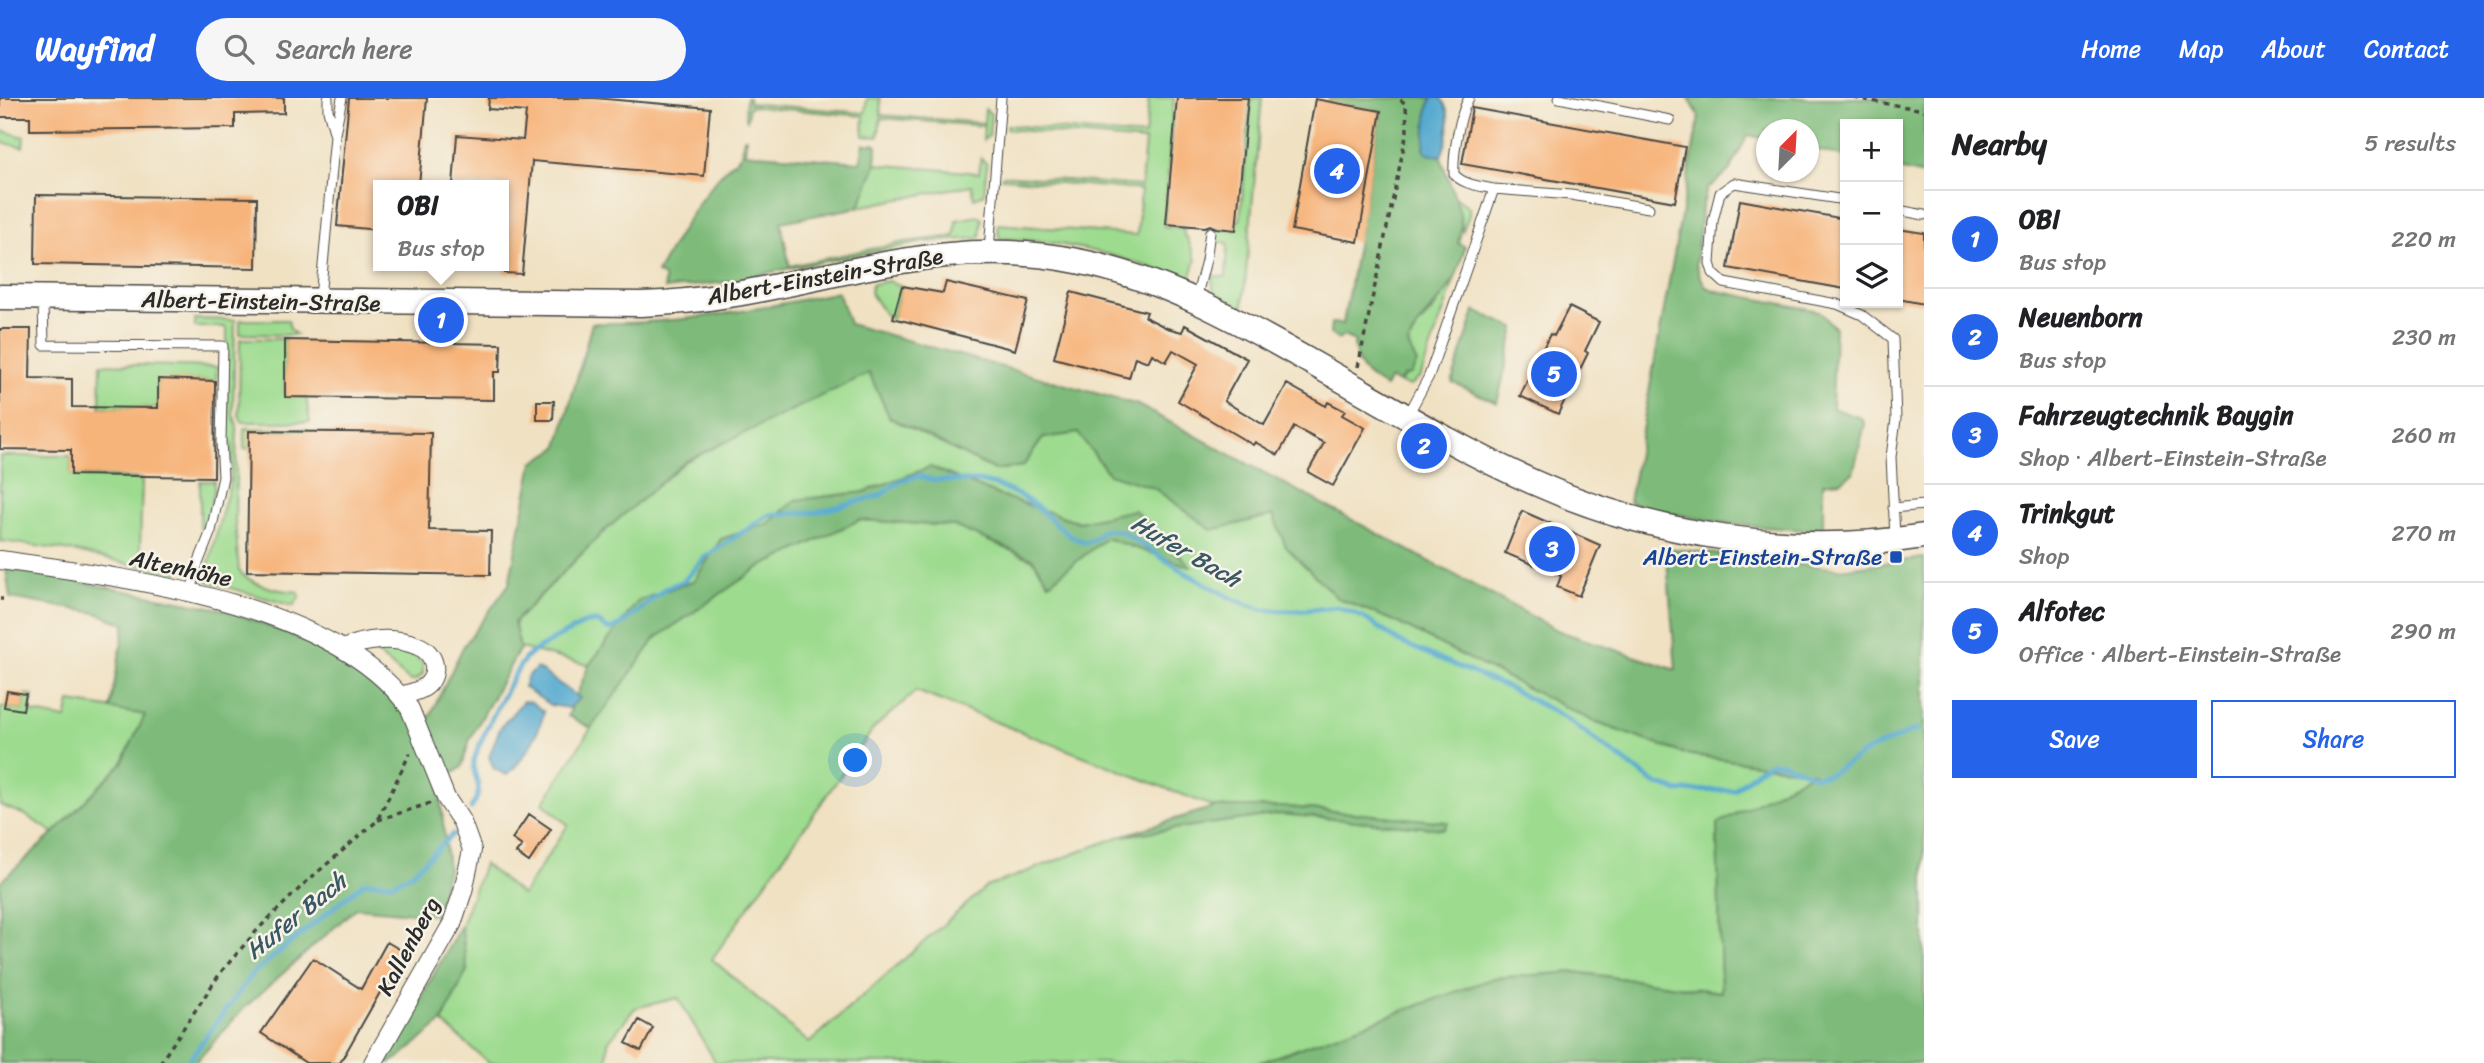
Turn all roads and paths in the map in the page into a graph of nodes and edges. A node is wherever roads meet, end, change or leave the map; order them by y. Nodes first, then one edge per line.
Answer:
1 (328, 98) edge
2 (342, 98) edge
3 (1001, 98) edge
4 (1398, 98) edge
5 (1469, 98) edge
6 (1559, 98) edge
7 (1854, 98) edge
8 (1924, 110) edge
9 (1670, 120) dead end
10 (335, 136) junction
11 (1494, 189) junction
12 (1840, 199) edge
13 (1649, 208) dead end
14 (1903, 211) edge
15 (1924, 215) edge
16 (1210, 232) dead end
17 (989, 252) junction
18 (0, 297) edge
19 (43, 298) junction
20 (1195, 300) junction
21 (320, 302) junction
22 (1354, 386) junction
23 (1407, 417) junction
24 (1924, 505) edge
25 (1893, 508) junction
26 (1924, 536) edge
27 (1895, 540) junction
28 (0, 561) edge
29 (191, 593) junction
30 (343, 649) junction
31 (401, 696) junction
32 (420, 732) junction
33 (446, 798) junction
34 (377, 821) junction
35 (160, 1063) edge
36 (373, 1063) edge

1 - 10 lane
2 - 10 lane
3 - 17 lane
4 - 22 path
5 - 11 lane
6 - 9 lane
7 - 8 path
10 - 21 lane
11 - 13 lane
11 - 23 lane
12 - 25 lane
14 - 15 lane
16 - 20 lane
17 - 20 street, Albert-Einstein-Straße
17 - 21 street, Albert-Einstein-Straße
18 - 19 street, Albert-Einstein-Straße
19 - 21 street, Albert-Einstein-Straße
19 - 29 lane
20 - 22 street, Albert-Einstein-Straße
22 - 23 street, Albert-Einstein-Straße
23 - 27 street, Albert-Einstein-Straße
24 - 25 lane
25 - 27 lane
26 - 27 street, Albert-Einstein-Straße
28 - 29 street, Altenhöhe
29 - 30 street, Altenhöhe
30 - 31 street, Altenhöhe
30 - 31 street
31 - 32 street, Altenhöhe
32 - 33 street, Kallenberg
32 - 34 path
33 - 34 path
33 - 36 street, Kallenberg
34 - 35 path

